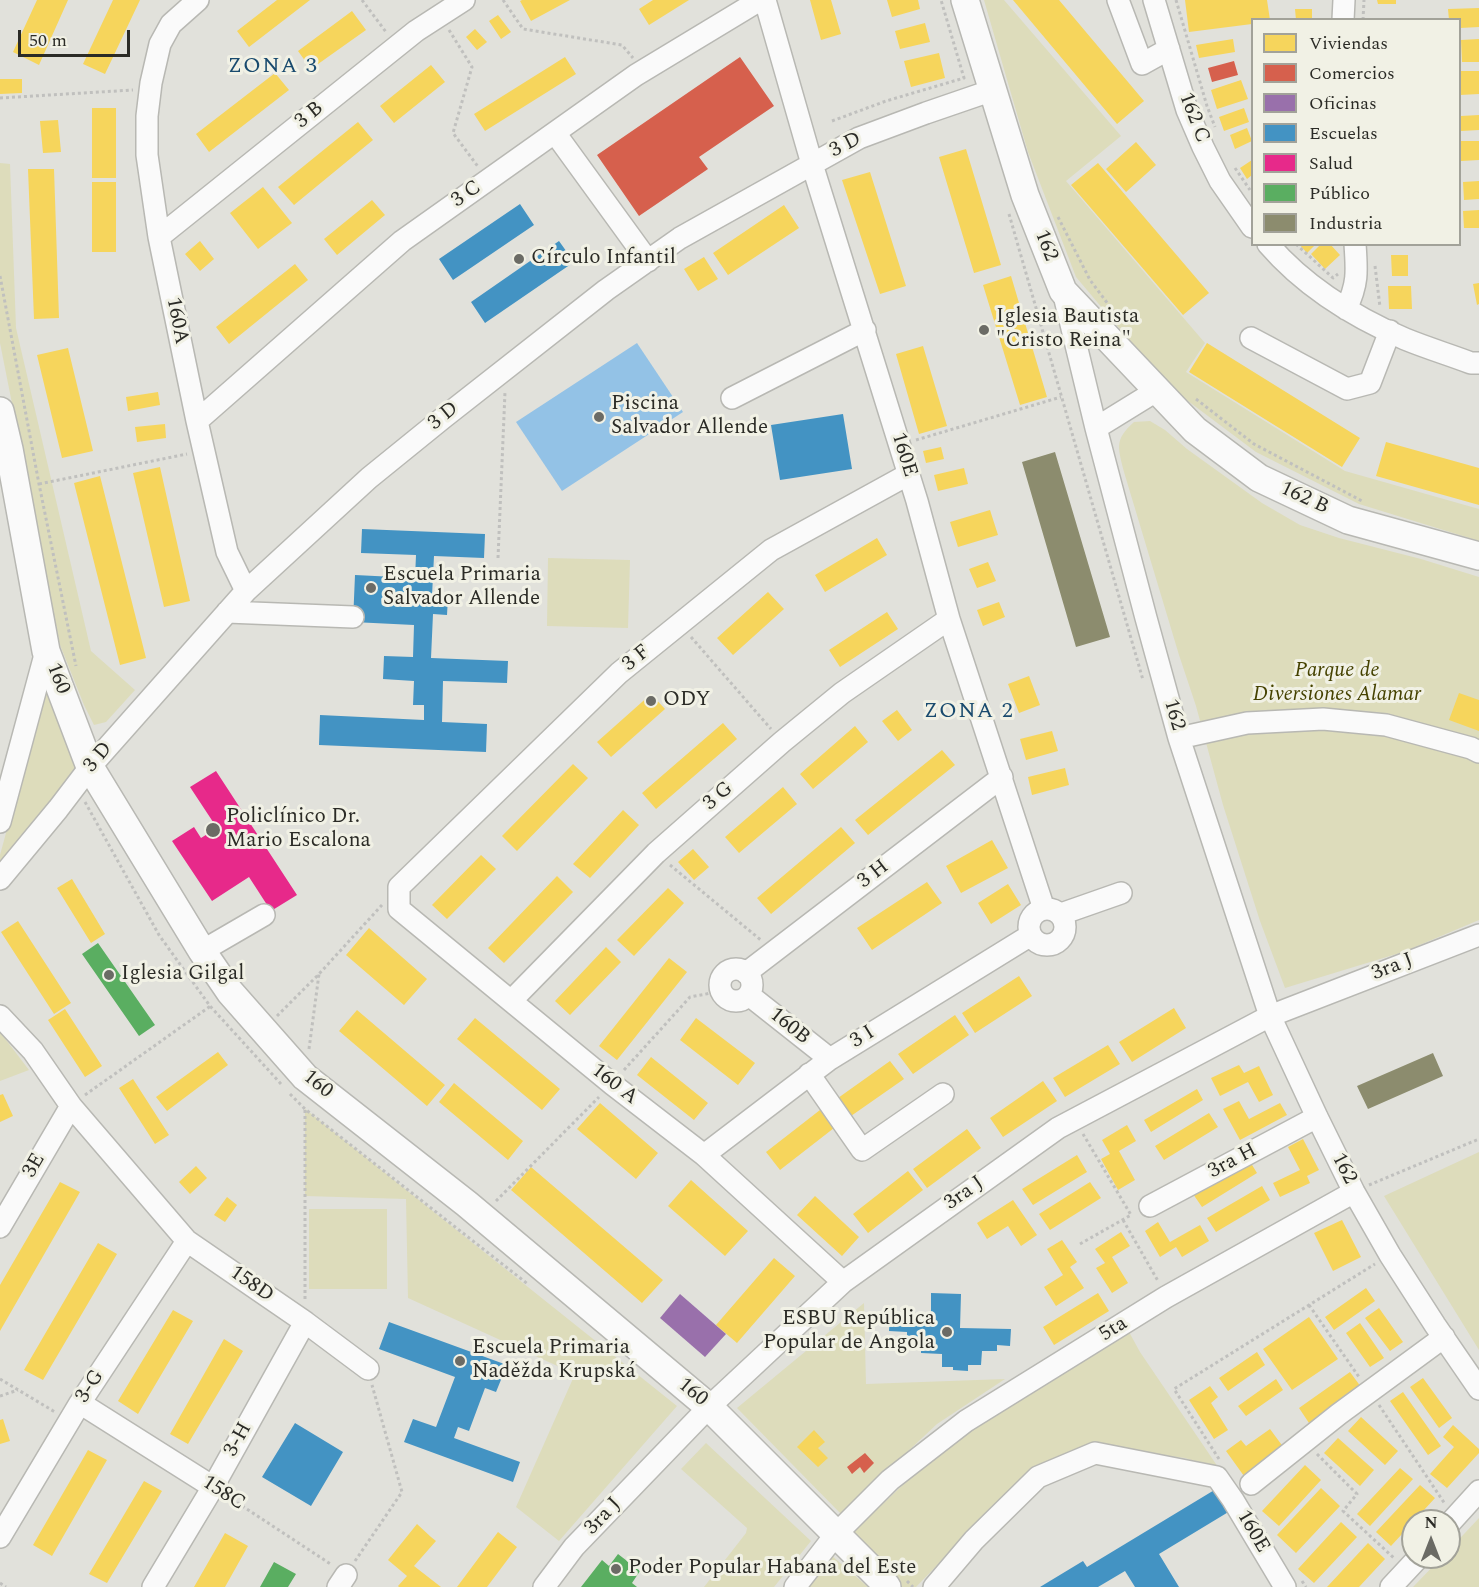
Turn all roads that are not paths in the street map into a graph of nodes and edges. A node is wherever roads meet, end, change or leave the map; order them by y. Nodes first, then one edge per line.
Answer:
1 (198, 0) edge
2 (464, 0) edge
3 (763, 0) edge
4 (965, 0) edge
5 (1118, 0) edge
6 (1154, 0) edge
7 (1344, 0) edge
8 (1343, 18) edge
9 (1169, 49) junction
10 (993, 90) junction
11 (555, 133) junction
12 (812, 164) junction
13 (1251, 226) edge
14 (159, 237) junction
15 (1270, 246) edge
16 (1355, 246) edge
17 (648, 261) junction
18 (1063, 291) junction
19 (1346, 309) junction
20 (865, 330) junction
21 (1390, 331) junction
22 (1251, 338) dead end
23 (1479, 363) edge
24 (1156, 391) junction
25 (732, 398) dead end
26 (0, 411) edge
27 (197, 420) junction
28 (1096, 428) junction
29 (909, 474) junction
30 (1479, 556) edge
31 (246, 591) junction
32 (228, 612) junction
33 (353, 617) dead end
34 (949, 619) junction
35 (46, 651) junction
36 (1179, 738) junction
37 (1479, 752) edge
38 (90, 766) junction
39 (1002, 777) junction
40 (0, 822) edge
41 (0, 879) edge
42 (399, 886) joint
43 (1121, 894) dead end
44 (1052, 911) junction
45 (264, 915) dead end
46 (1031, 935) junction
47 (1479, 935) edge
48 (202, 951) junction
49 (746, 973) junction
50 (749, 995) junction
51 (511, 1001) junction
52 (0, 1016) edge
53 (1270, 1016) junction
54 (830, 1059) junction
55 (809, 1074) junction
56 (942, 1094) dead end
57 (71, 1106) junction
58 (1317, 1117) junction
59 (704, 1155) junction
60 (1354, 1192) junction
61 (1150, 1206) dead end
62 (0, 1227) edge
63 (187, 1241) junction
64 (843, 1282) junction
65 (305, 1322) junction
66 (1443, 1337) junction
67 (368, 1369) road end
68 (1479, 1389) edge
69 (709, 1407) junction
70 (75, 1412) junction
71 (1251, 1484) dead end
72 (213, 1487) junction
73 (1479, 1491) edge
74 (1461, 1511) edge
75 (836, 1534) junction
76 (0, 1537) edge
77 (1408, 1569) edge
78 (1292, 1582) edge
79 (896, 1583) edge
80 (153, 1587) edge
81 (544, 1587) edge
82 (795, 1587) edge
83 (934, 1587) edge
84 (1391, 1587) edge

1 - 14 street, 160A
2 - 14 street, 3 B
3 - 11 street, 3 C
3 - 12 street, 160E
4 - 10 main road, 162
5 - 9 street
6 - 9 street, 162 C
7 - 8 street
9 - 13 street, 162 C
10 - 12 street, 3 D
10 - 18 main road, 162
11 - 17 street
11 - 27 street, 3 C
12 - 17 street, 3 D
12 - 20 street, 160E
14 - 27 street, 160A
15 - 19 street
16 - 19 street
17 - 31 street, 3 D
18 - 24 main road, 162 B
18 - 28 street, 162
19 - 21 street
20 - 25 street
20 - 29 street, 160E
21 - 22 street
21 - 23 street
24 - 28 street
24 - 30 main road, 162 B
26 - 35 main road, 160
27 - 31 street, 160A
28 - 36 street, 162
29 - 34 street, 160E
29 - 42 street, 3 F
31 - 32 street, 3 D
32 - 33 street
32 - 38 street, 3 D
34 - 39 street, 160E
34 - 51 street, 3 G
35 - 38 main road, 160
35 - 40 street
36 - 37 street
36 - 53 street, 162
38 - 41 street, 3 D
38 - 48 main road, 160
39 - 44 street, 160E
39 - 49 street, 3 H
42 - 51 street, 160 A
43 - 44 street
44 - 46 street
44 - 46 street
45 - 48 street
46 - 54 street, 3 I
47 - 53 street, 3ra J
48 - 69 main road, 160
49 - 50 street
49 - 50 street
50 - 54 street, 160B
51 - 59 street, 160 A
52 - 57 street, 158D
53 - 58 street, 162
53 - 64 street, 3ra J
54 - 55 street, 3 I
55 - 56 street
55 - 59 street, 3 I
57 - 62 street, 3E
57 - 63 street, 158D
58 - 60 street, 162
58 - 61 street, 3ra H
59 - 64 street, 160 A
60 - 66 street, 162
60 - 75 street, 5ta
63 - 65 street, 158D
63 - 70 street, 3-G
64 - 69 street, 3ra J
65 - 67 street, 158D
65 - 72 street, 3-H
66 - 68 street, 162
66 - 71 street
69 - 75 main road, 160
69 - 81 street, 3ra J
70 - 72 street, 158C
70 - 76 street, 3-G
72 - 80 street, 3-H
73 - 74 street
75 - 79 main road, 160
75 - 82 street, 5ta
77 - 84 street
78 - 83 street, 160E

